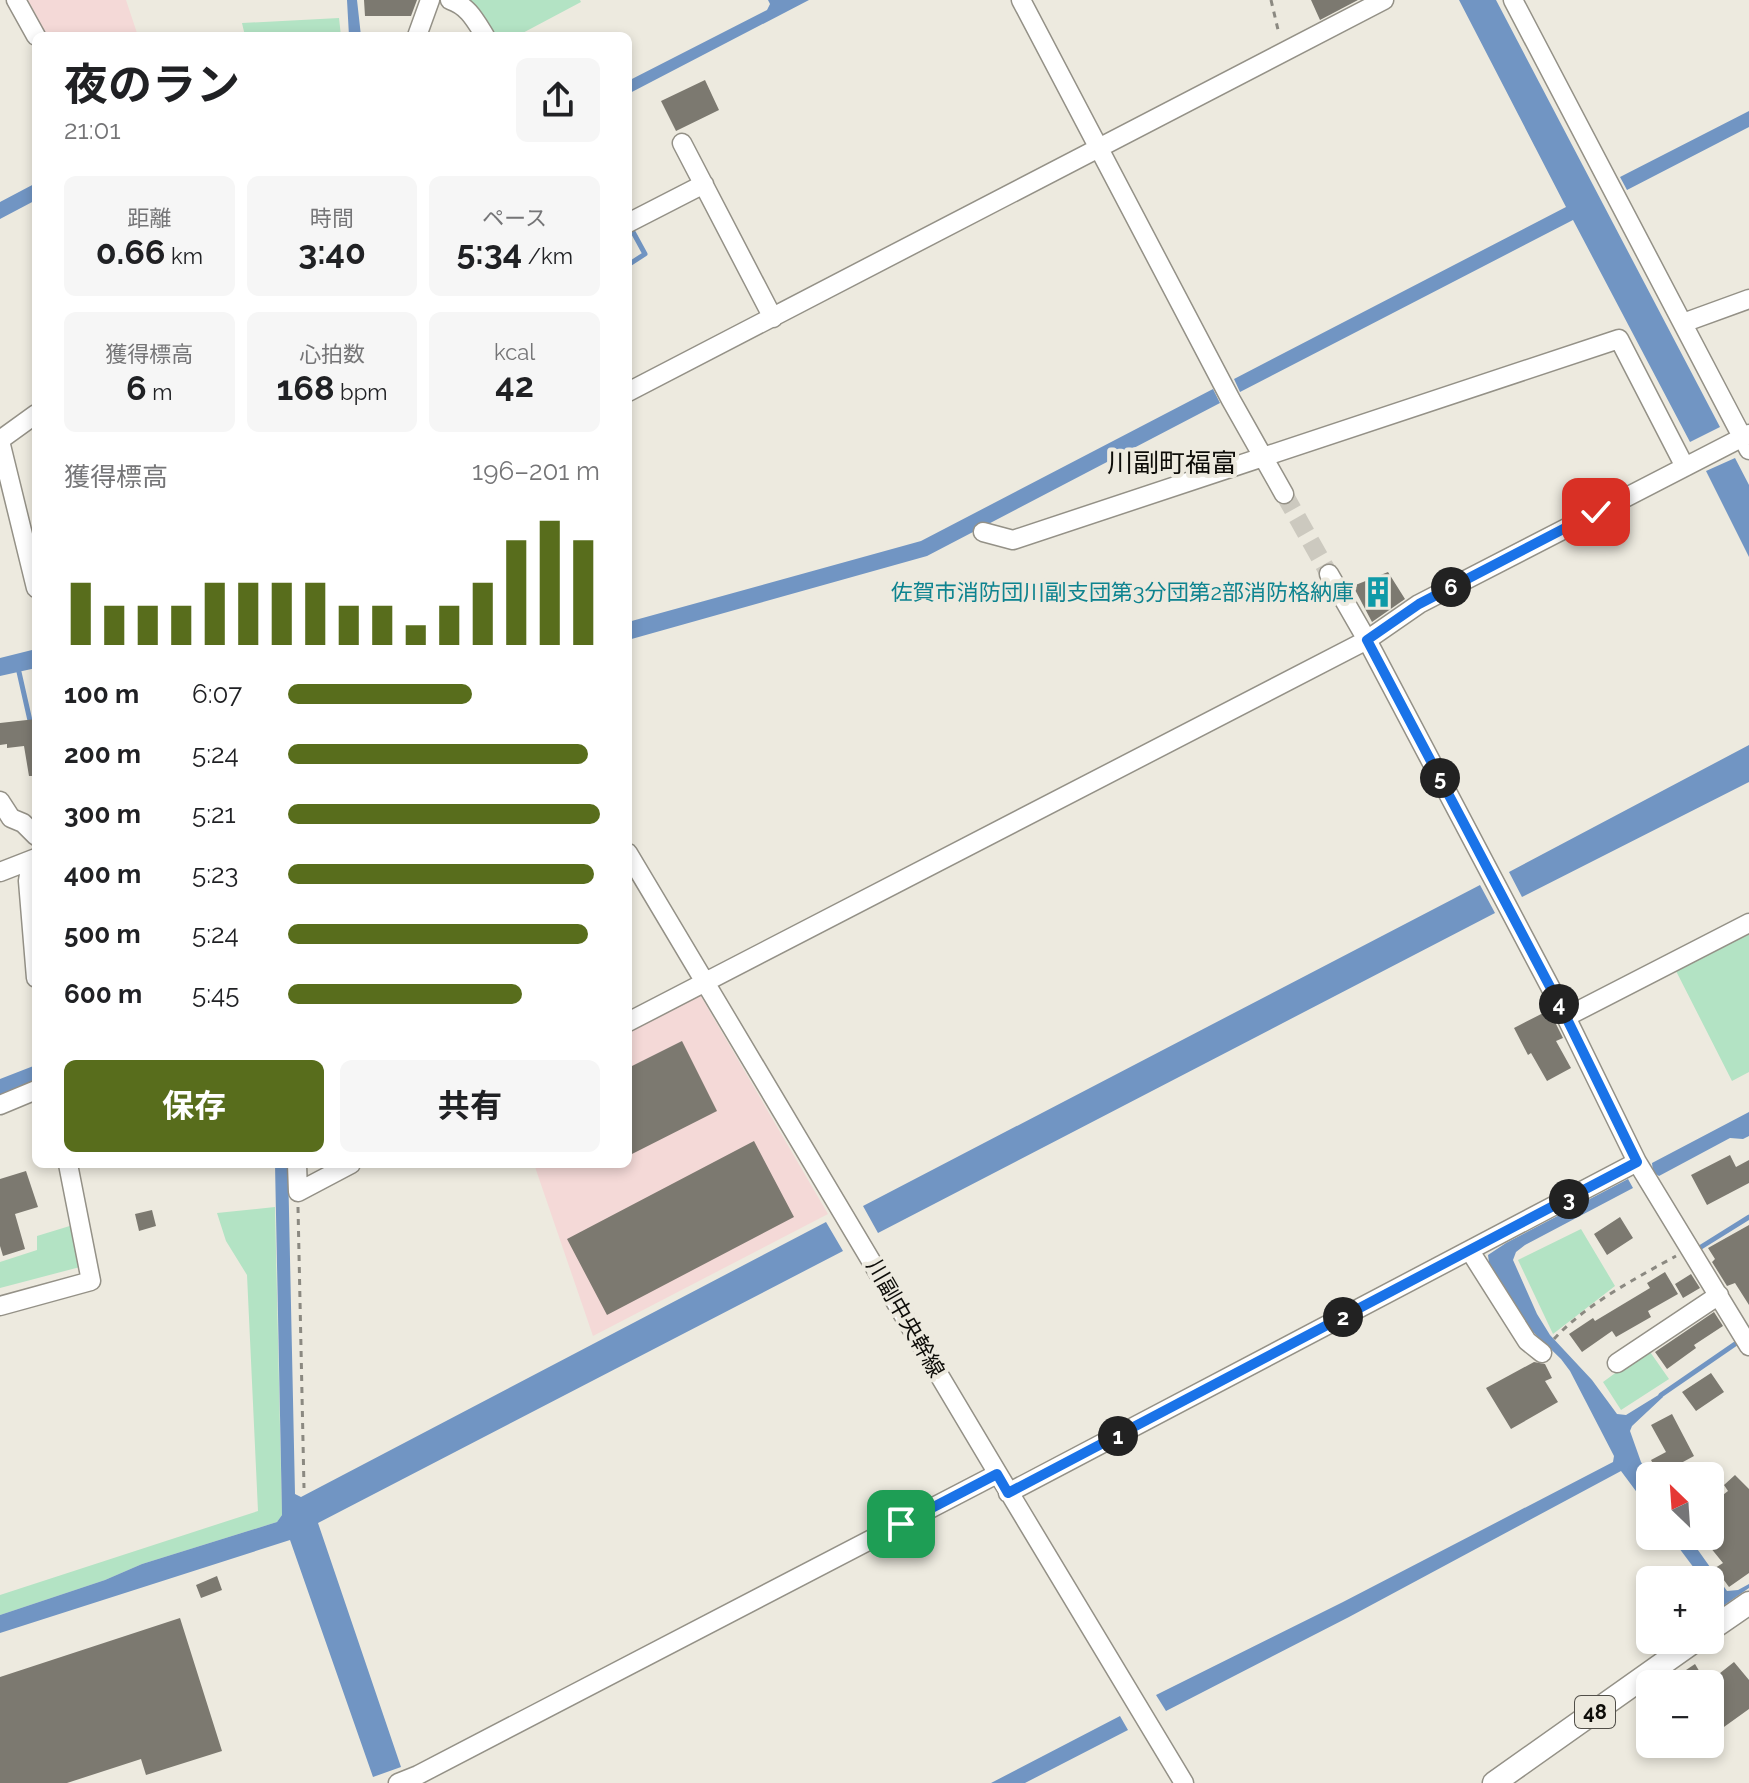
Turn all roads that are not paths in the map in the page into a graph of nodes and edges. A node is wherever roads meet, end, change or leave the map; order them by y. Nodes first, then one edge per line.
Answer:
1 (16, 0) edge
2 (430, 0) edge
3 (450, 0) edge
4 (1021, 0) edge
5 (1384, 0) edge
6 (1513, 0) edge
7 (34, 32) edge
8 (418, 32) edge
9 (483, 32) edge
10 (682, 143) dead end
11 (1099, 147) junction
12 (704, 184) junction
13 (632, 221) edge
14 (1749, 299) edge
15 (773, 318) junction
16 (1683, 323) junction
17 (632, 390) edge
18 (32, 417) edge
19 (0, 440) edge
20 (1747, 440) edge
21 (1264, 458) junction
22 (1685, 467) junction
23 (1284, 494) tunnel mouth
24 (983, 532) dead end
25 (32, 572) edge
26 (1329, 574) tunnel mouth
27 (1367, 640) junction
28 (0, 801) edge
29 (32, 832) edge
30 (632, 860) edge
31 (32, 861) edge
32 (32, 867) edge
33 (0, 872) edge
34 (1749, 923) edge
35 (32, 930) edge
36 (705, 983) junction
37 (1566, 1017) junction
38 (632, 1020) edge
39 (32, 1092) edge
40 (0, 1105) edge
41 (1637, 1162) junction
42 (69, 1168) edge
43 (297, 1168) edge
44 (343, 1168) edge
45 (1470, 1251) junction
46 (1719, 1295) junction
47 (0, 1306) edge
48 (1548, 1346) road end
49 (1749, 1346) edge
50 (1617, 1363) dead end
51 (997, 1474) junction
52 (1008, 1493) junction
53 (1749, 1603) edge
54 (1724, 1620) edge
55 (1676, 1654) edge
56 (398, 1783) edge
57 (1184, 1783) edge
58 (1494, 1783) edge

1 - 7 street
2 - 8 street
3 - 9 street
4 - 11 street
5 - 11 street
6 - 16 street
10 - 12 street
11 - 15 street
11 - 21 street
12 - 13 street
12 - 15 street
14 - 16 street
15 - 17 street
16 - 20 street
18 - 19 street
19 - 25 street
20 - 22 street
21 - 22 street
21 - 23 street
21 - 24 street
22 - 27 street
26 - 27 street
27 - 36 street
27 - 37 street
28 - 29 street
30 - 36 street, 川副中央幹線
31 - 33 street
32 - 35 street
34 - 37 street
36 - 38 street
36 - 51 street, 川副中央幹線
37 - 41 street
39 - 40 street
41 - 45 street
41 - 46 street
42 - 47 street
43 - 44 street
45 - 48 street
45 - 52 street
46 - 49 street
46 - 50 street
51 - 52 street, 川副中央幹線
51 - 56 street
52 - 57 street, 川副中央幹線
53 - 54 main road
55 - 58 main road, 48

